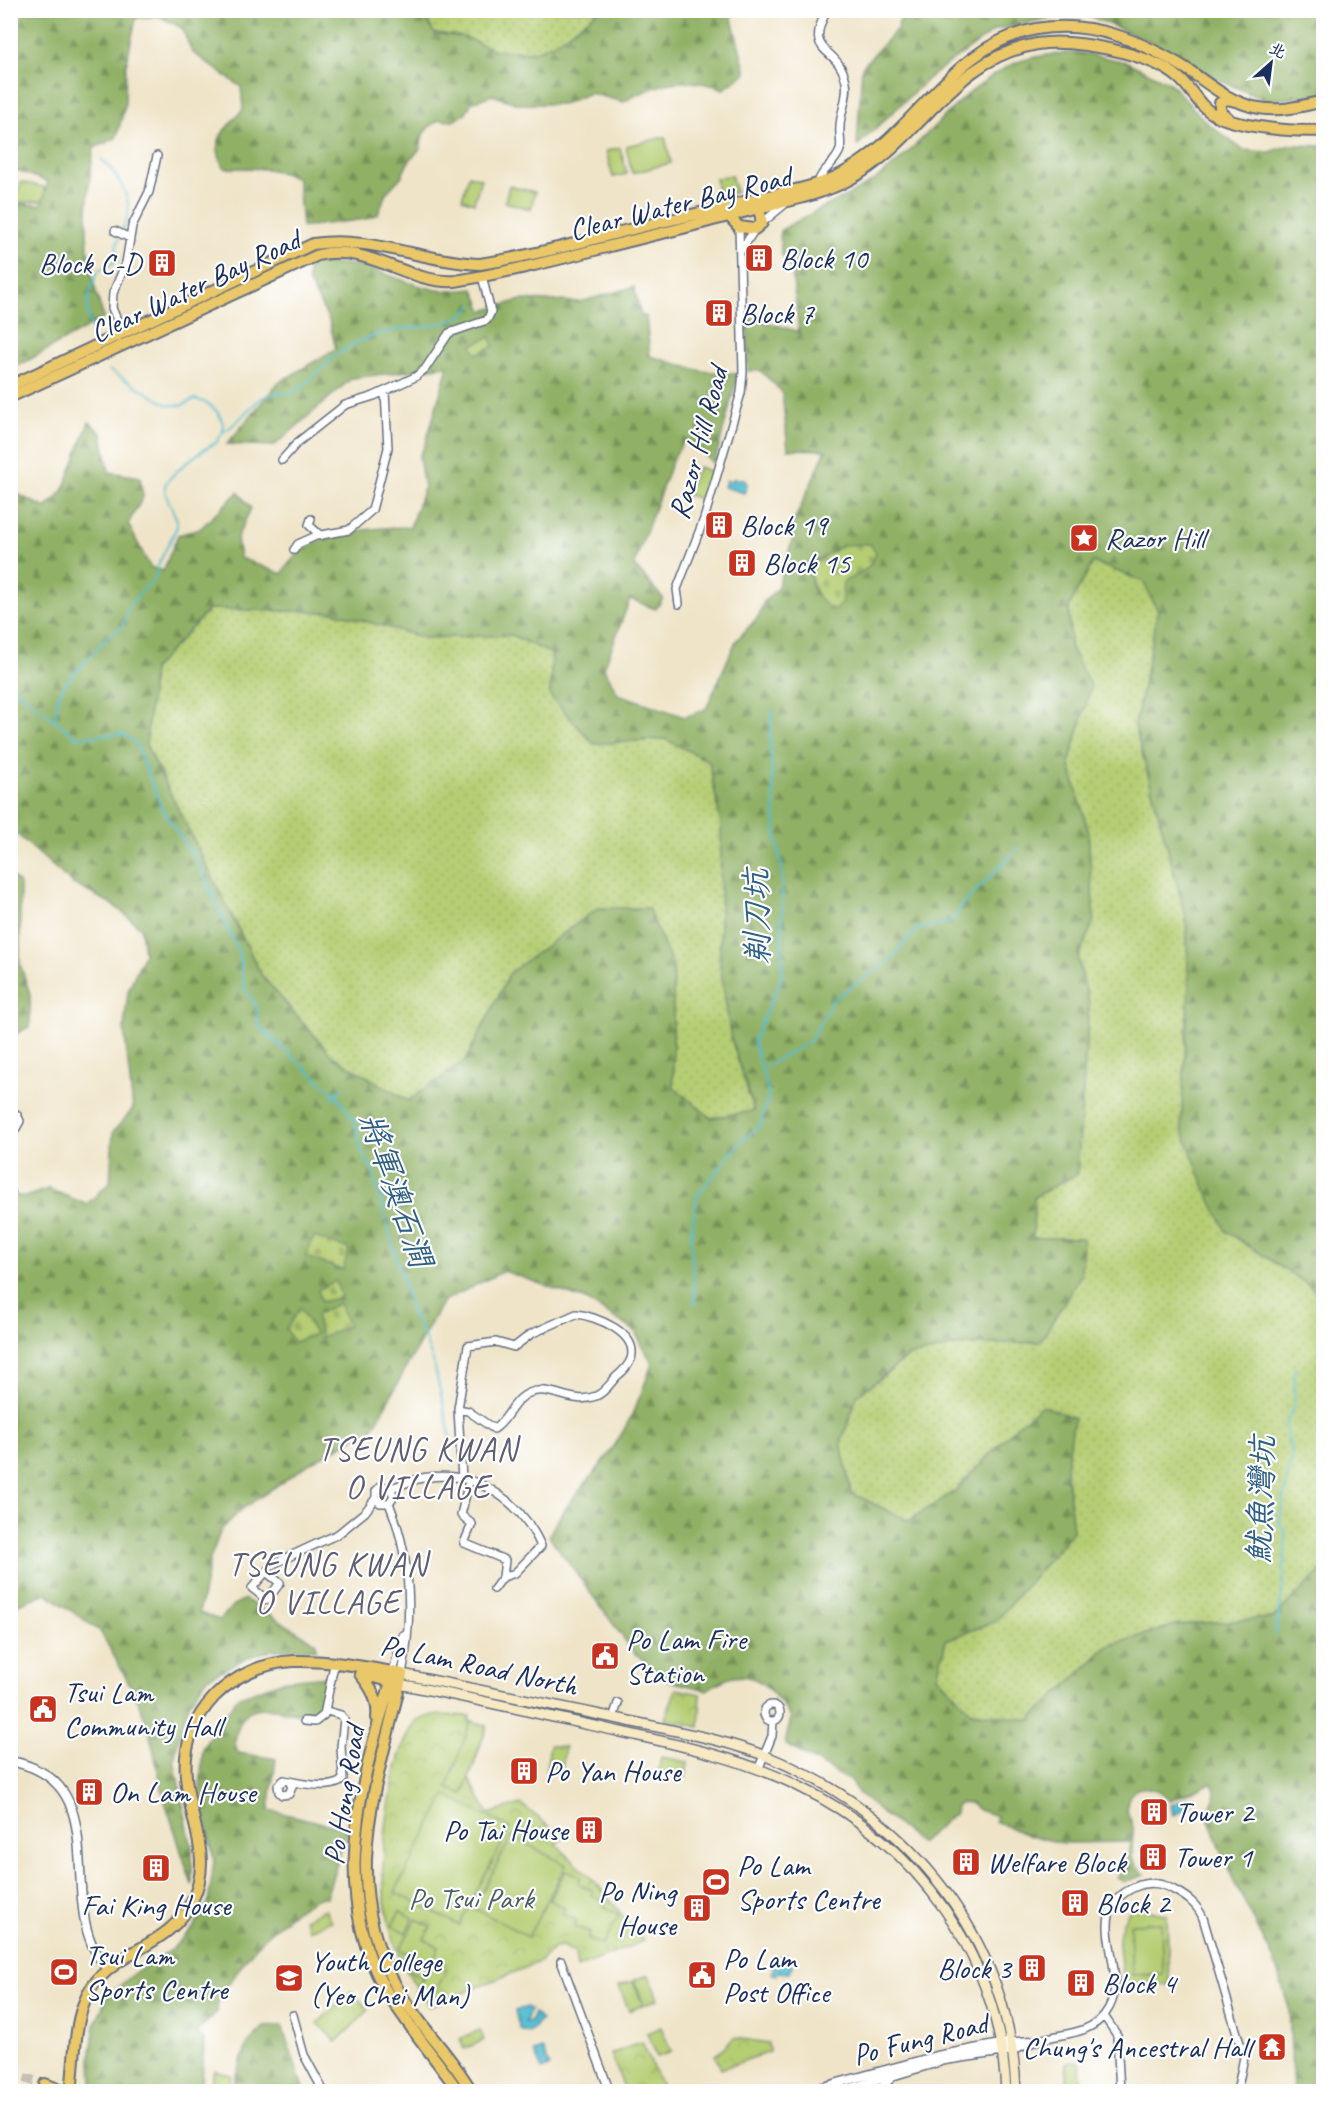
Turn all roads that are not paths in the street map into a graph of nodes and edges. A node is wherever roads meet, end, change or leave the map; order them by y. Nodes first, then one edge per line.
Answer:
1 (827, 10) edge
2 (1236, 101) junction
3 (1323, 101) edge
4 (1239, 123) junction
5 (1323, 130) edge
6 (157, 156) dead end
7 (835, 159) junction
8 (846, 172) junction
9 (819, 180) junction
10 (787, 202) junction
11 (742, 205) junction
12 (759, 208) junction
13 (730, 217) junction
14 (759, 226) junction
15 (739, 227) junction
16 (116, 231) dead end
17 (128, 237) junction
18 (740, 254) junction
19 (445, 261) junction
20 (482, 276) junction
21 (455, 280) junction
22 (123, 334) junction
23 (10, 386) edge
24 (385, 392) junction
25 (10, 397) edge
26 (282, 460) dead end
27 (311, 519) dead end
28 (321, 536) junction
29 (294, 550) dead end
30 (679, 604) dead end
31 (10, 1039) edge
32 (10, 1049) edge
33 (10, 1110) edge
34 (10, 1139) edge
35 (458, 1408) junction
36 (465, 1480) junction
37 (390, 1488) junction
38 (376, 1498) junction
39 (389, 1503) junction
40 (266, 1572) dead end
41 (503, 1577) junction
42 (494, 1589) dead end
43 (339, 1665) junction
44 (360, 1674) junction
45 (396, 1678) junction
46 (618, 1702) dead end
47 (327, 1711) junction
48 (613, 1718) junction
49 (304, 1721) dead end
50 (773, 1721) dead end
51 (376, 1730) junction
52 (765, 1756) junction
53 (10, 1761) edge
54 (758, 1770) junction
55 (290, 1783) dead end
56 (561, 1961) dead end
57 (109, 1970) junction
58 (293, 2015) dead end
59 (1104, 2016) junction
60 (1007, 2046) junction
61 (894, 2076) junction
62 (45, 2084) tunnel mouth
63 (858, 2086) edge
64 (609, 2090) edge
65 (65, 2091) edge
66 (324, 2091) edge
67 (459, 2091) edge
68 (472, 2091) edge
69 (805, 2091) edge
70 (838, 2091) edge
71 (876, 2091) edge
72 (1006, 2091) edge
73 (1016, 2091) edge
74 (1120, 2091) edge
75 (1237, 2091) edge

1 - 7 street
2 - 3 main road, Clear Water Bay Road
2 - 4 main road
2 - 8 main road, Clear Water Bay Road
4 - 5 main road, Clear Water Bay Road
4 - 10 main road, Clear Water Bay Road
6 - 17 street
7 - 8 street
7 - 9 street
8 - 9 main road, Clear Water Bay Road
9 - 11 main road, Clear Water Bay Road
10 - 12 main road, Clear Water Bay Road
10 - 14 street
11 - 12 main road
11 - 19 main road, Clear Water Bay Road
12 - 13 main road, Clear Water Bay Road
12 - 14 main road
13 - 15 main road
13 - 20 main road, Clear Water Bay Road
14 - 15 main road
14 - 18 street
15 - 18 street, Razor Hill Road
16 - 17 street
17 - 22 street
18 - 30 street, Razor Hill Road
19 - 21 main road
19 - 22 main road, Clear Water Bay Road
20 - 21 main road, Clear Water Bay Road
20 - 24 street
21 - 25 main road, Clear Water Bay Road
22 - 23 main road, Clear Water Bay Road
24 - 26 street
24 - 28 street
27 - 28 street
28 - 29 street
31 - 32 street
33 - 34 street
35 - 35 street
35 - 36 street
36 - 37 street
36 - 41 street
36 - 41 street
37 - 38 street
37 - 39 street
38 - 39 street
38 - 40 street
39 - 45 street, Po Hong Road
41 - 42 street
43 - 44 main road, Po Lam Road North
43 - 45 main road, Po Lam Road North
43 - 47 street
43 - 57 main road, Po Lam Road North
44 - 45 main road, Po Lam Road North
44 - 51 main road
45 - 48 main road, Po Lam Road North
45 - 51 main road, Po Hong Road
45 - 54 main road, Po Lam Road North
45 - 68 main road, Po Hong Road
46 - 48 street
47 - 49 street
47 - 55 street
48 - 52 main road, Po Lam Road North
50 - 52 street
51 - 67 main road, Po Hong Road
52 - 54 street
52 - 60 main road, Po Lam Road North
53 - 57 street
54 - 60 main road, Po Lam Road North
56 - 64 street
57 - 65 main road, Po Lam Road North
58 - 66 street
59 - 60 street
59 - 74 street
59 - 75 street
60 - 61 street, Po Fung Road
60 - 63 street, Po Fung Road
60 - 72 main road, Po Lam Road North
60 - 73 main road, Po Lam Road North
61 - 63 street, Po Fung Road
61 - 71 street
62 - 65 main road
63 - 69 street, Po Fung Road
63 - 70 street, Po Fung Road

